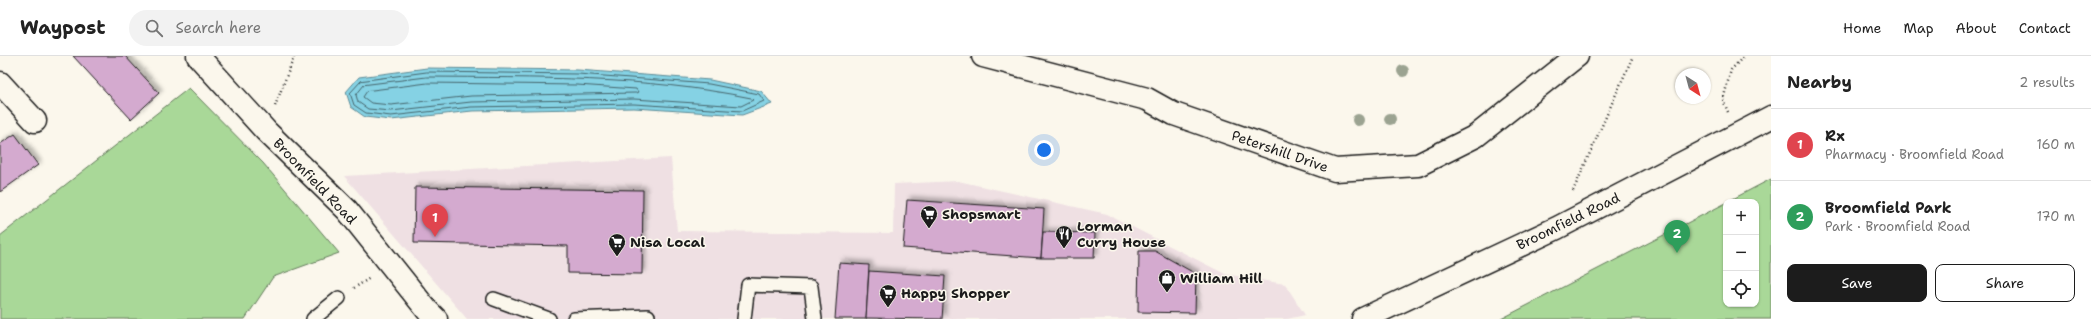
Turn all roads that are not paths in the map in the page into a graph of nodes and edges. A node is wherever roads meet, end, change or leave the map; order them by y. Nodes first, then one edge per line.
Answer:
1 (198, 56) edge
2 (983, 56) edge
3 (1577, 56) edge
4 (0, 83) edge
5 (1771, 117) edge
6 (35, 121) dead end
7 (339, 298) road end
8 (494, 299) dead end
9 (431, 316) edge
10 (313, 319) edge
11 (549, 319) edge
12 (574, 319) edge
13 (648, 319) edge
14 (744, 319) edge
15 (815, 319) edge
16 (1363, 319) edge

1 - 9 street, Broomfield Road
2 - 3 street, Petershill Drive
4 - 6 street
5 - 16 street, Broomfield Road
7 - 10 lane
8 - 11 lane
12 - 13 lane
14 - 15 lane

